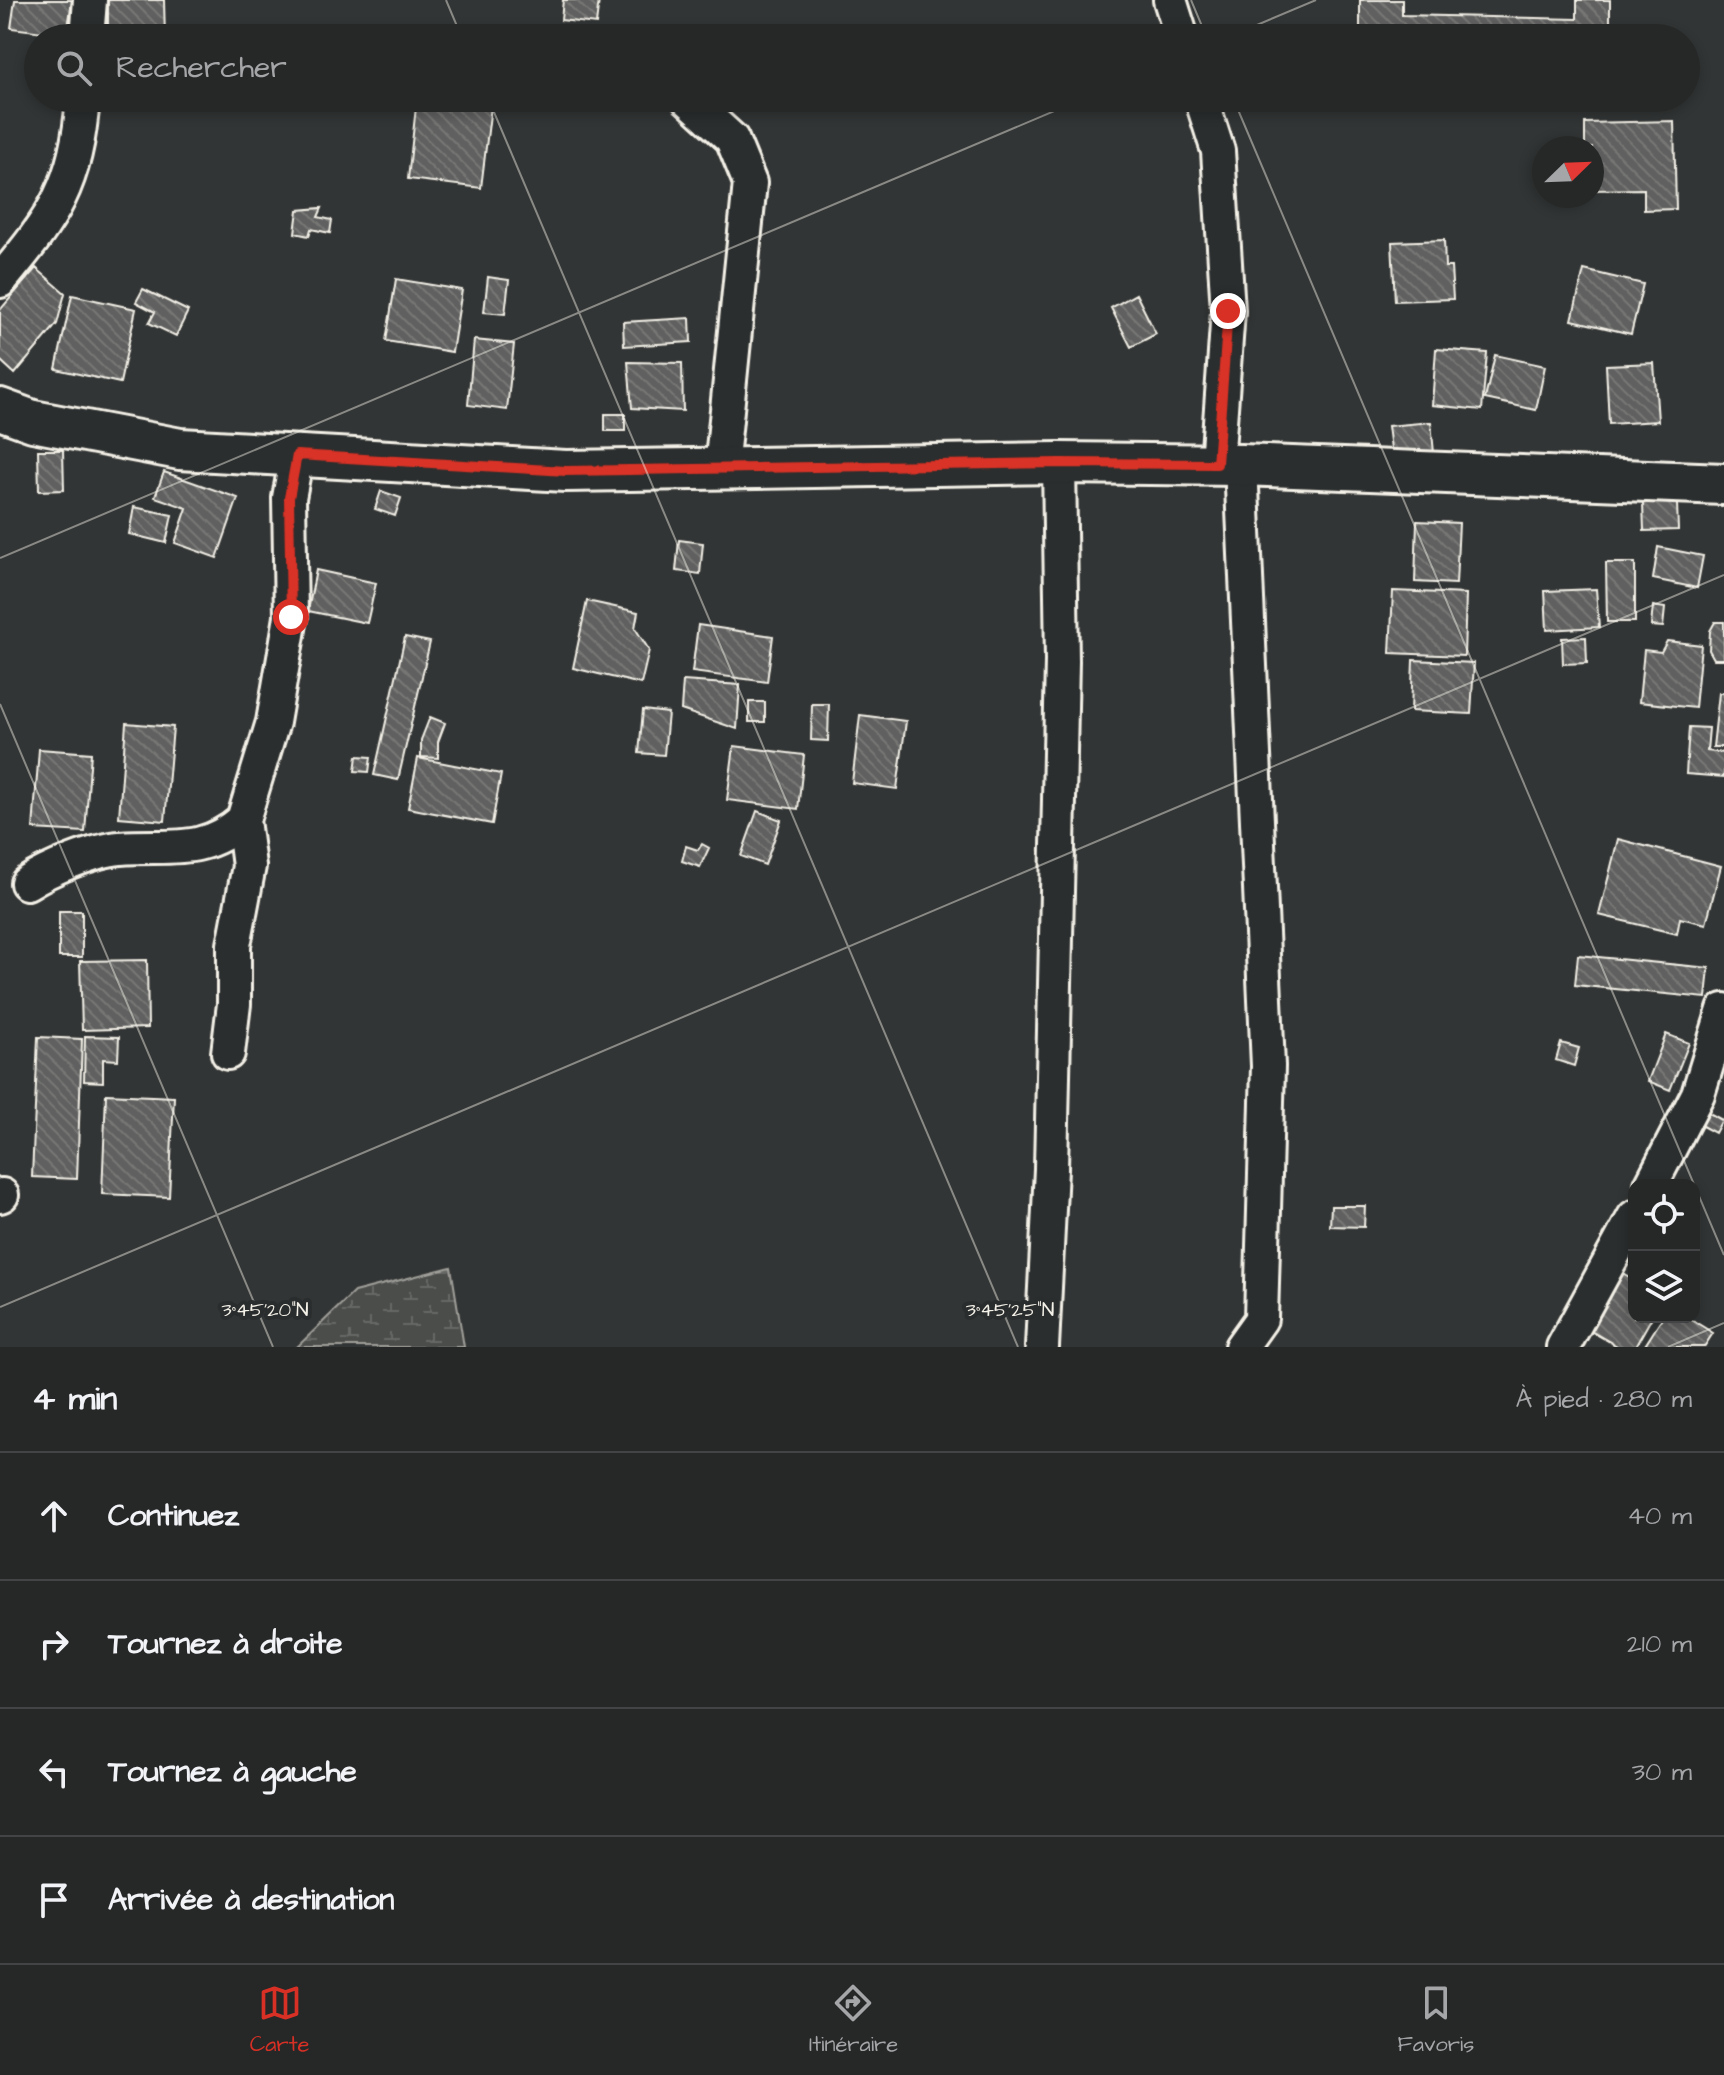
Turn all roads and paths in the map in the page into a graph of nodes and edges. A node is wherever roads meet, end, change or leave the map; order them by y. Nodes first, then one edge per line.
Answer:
1 (90, 0) edge
2 (1170, 0) edge
3 (88, 24) edge
4 (1178, 24) edge
5 (81, 112) edge
6 (702, 112) edge
7 (1205, 112) edge
8 (0, 281) edge
9 (0, 409) edge
10 (297, 455) junction
11 (1059, 463) junction
12 (1229, 464) junction
13 (721, 469) junction
14 (1724, 484) edge
15 (243, 820) junction
16 (27, 883) dead end
17 (1724, 1010) edge
18 (228, 1053) dead end
19 (1654, 1179) edge
20 (1628, 1228) edge
21 (1042, 1347) edge
22 (1241, 1347) edge
23 (1563, 1347) edge

1 - 3 street
2 - 4 street
5 - 8 street
6 - 13 street
7 - 12 street
9 - 10 street
10 - 13 street
10 - 15 street
11 - 12 street
11 - 13 street
11 - 21 street
12 - 14 street
12 - 22 street
15 - 16 street
15 - 18 street
17 - 19 street
20 - 23 street

